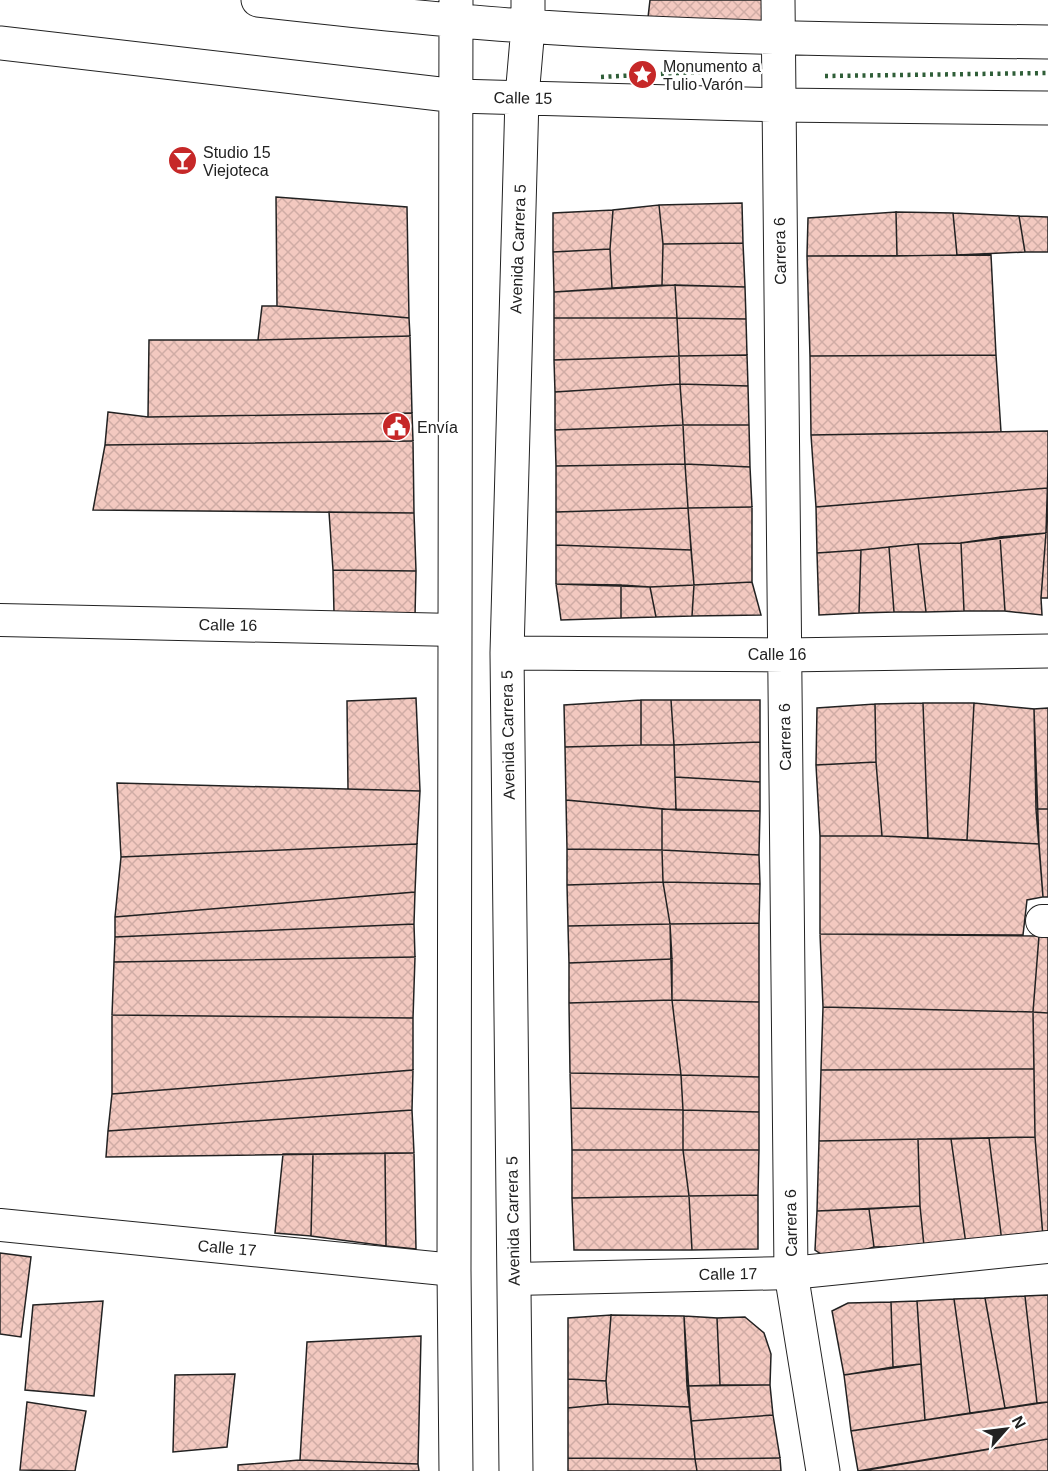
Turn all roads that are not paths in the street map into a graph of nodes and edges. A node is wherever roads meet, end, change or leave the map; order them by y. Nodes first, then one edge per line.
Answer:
1 (258, 0) edge
2 (778, 0) edge
3 (456, 11) edge
4 (528, 13) edge
5 (779, 38) junction
6 (1048, 42) edge
7 (0, 43) edge
8 (457, 96) junction
9 (522, 97) junction
10 (779, 105) junction
11 (1048, 108) edge
12 (0, 621) edge
13 (455, 630) junction
14 (1048, 651) edge
15 (507, 653) junction
16 (784, 655) junction
17 (0, 1225) edge
18 (1048, 1246) edge
19 (454, 1270) junction
20 (791, 1273) junction
21 (514, 1279) junction
22 (456, 1471) edge
23 (516, 1471) edge
24 (823, 1471) edge

1 - 3 main road
2 - 5 main road, Carrera 6
3 - 4 main road
3 - 8 main road
4 - 5 main road
4 - 9 main road, Avenida Carrera 5
5 - 6 main road
5 - 10 main road, Carrera 6
7 - 8 main road, Calle 15
8 - 9 main road, Calle 15
8 - 13 main road
9 - 10 main road, Calle 15
9 - 15 main road, Avenida Carrera 5
10 - 11 main road, Calle 15
10 - 16 main road, Carrera 6
12 - 13 street, Calle 16
13 - 19 main road
14 - 16 main road, Calle 16
15 - 16 main road, Calle 16
15 - 21 main road, Avenida Carrera 5
16 - 20 main road, Carrera 6
17 - 19 street, Calle 17
18 - 20 street, Calle 17
19 - 22 main road
20 - 21 street, Calle 17
20 - 24 main road, Carrera 6
21 - 23 main road, Avenida Carrera 5

